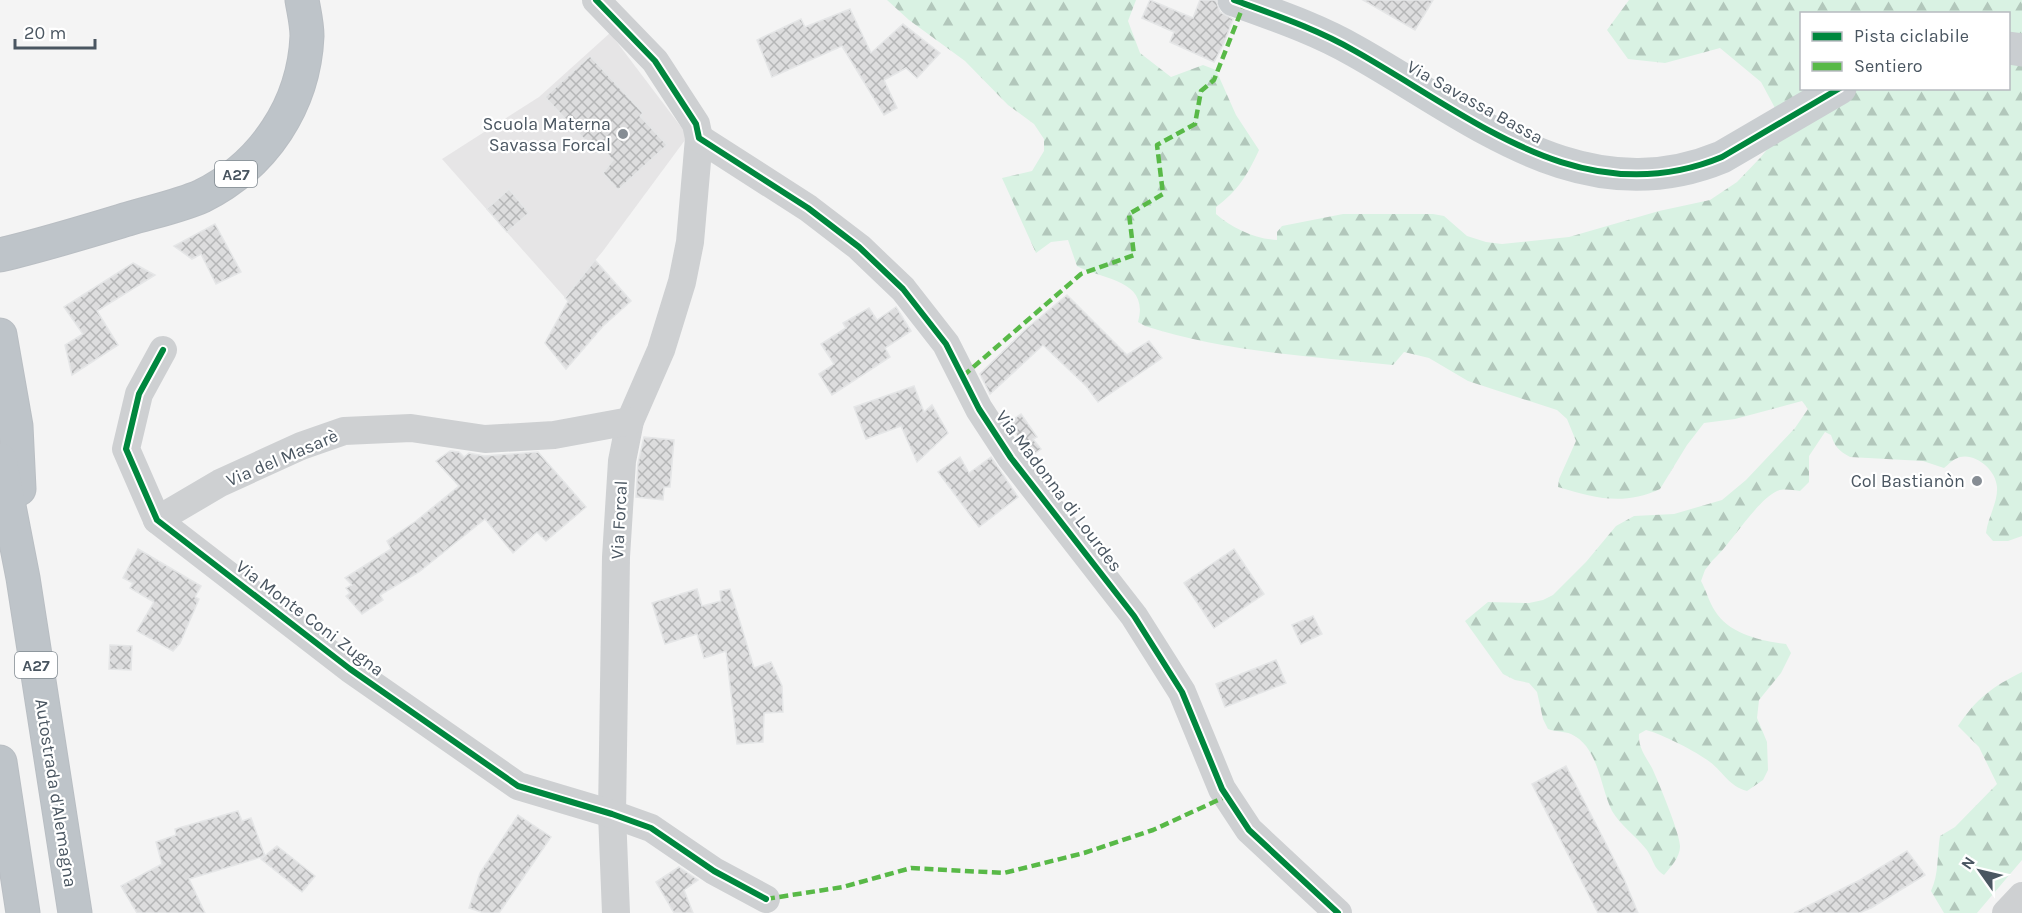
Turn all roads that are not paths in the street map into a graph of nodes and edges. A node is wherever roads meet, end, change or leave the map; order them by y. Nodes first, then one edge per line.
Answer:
1 (302, 0) edge
2 (596, 0) edge
3 (1234, 0) edge
4 (1837, 90) edge
5 (699, 138) junction
6 (0, 255) edge
7 (0, 335) edge
8 (163, 350) dead end
9 (630, 421) junction
10 (0, 460) edge
11 (157, 520) junction
12 (23, 578) junction
13 (0, 762) edge
14 (612, 814) junction
15 (2022, 896) edge
16 (766, 898) dead end
17 (23, 913) edge
18 (75, 913) edge
19 (616, 913) edge
20 (1338, 913) edge
21 (2006, 913) edge

1 - 6 highway, A27
2 - 5 street
3 - 4 main road, Via Savassa Bassa
5 - 9 street, Via Forcal
5 - 20 street, Via Madonna di Lourdes
7 - 12 highway, A27
8 - 11 street, Via Monte Coni Zugna
9 - 11 street, Via del Masarè
9 - 14 street, Via Forcal
10 - 12 highway, Autostrada d'Alemagna / A27
11 - 14 street, Via Monte Coni Zugna
12 - 18 highway, Autostrada d'Alemagna / A27
13 - 17 highway
14 - 16 street, Via Monte Coni Zugna
14 - 19 street, Via Forcal
15 - 21 street

